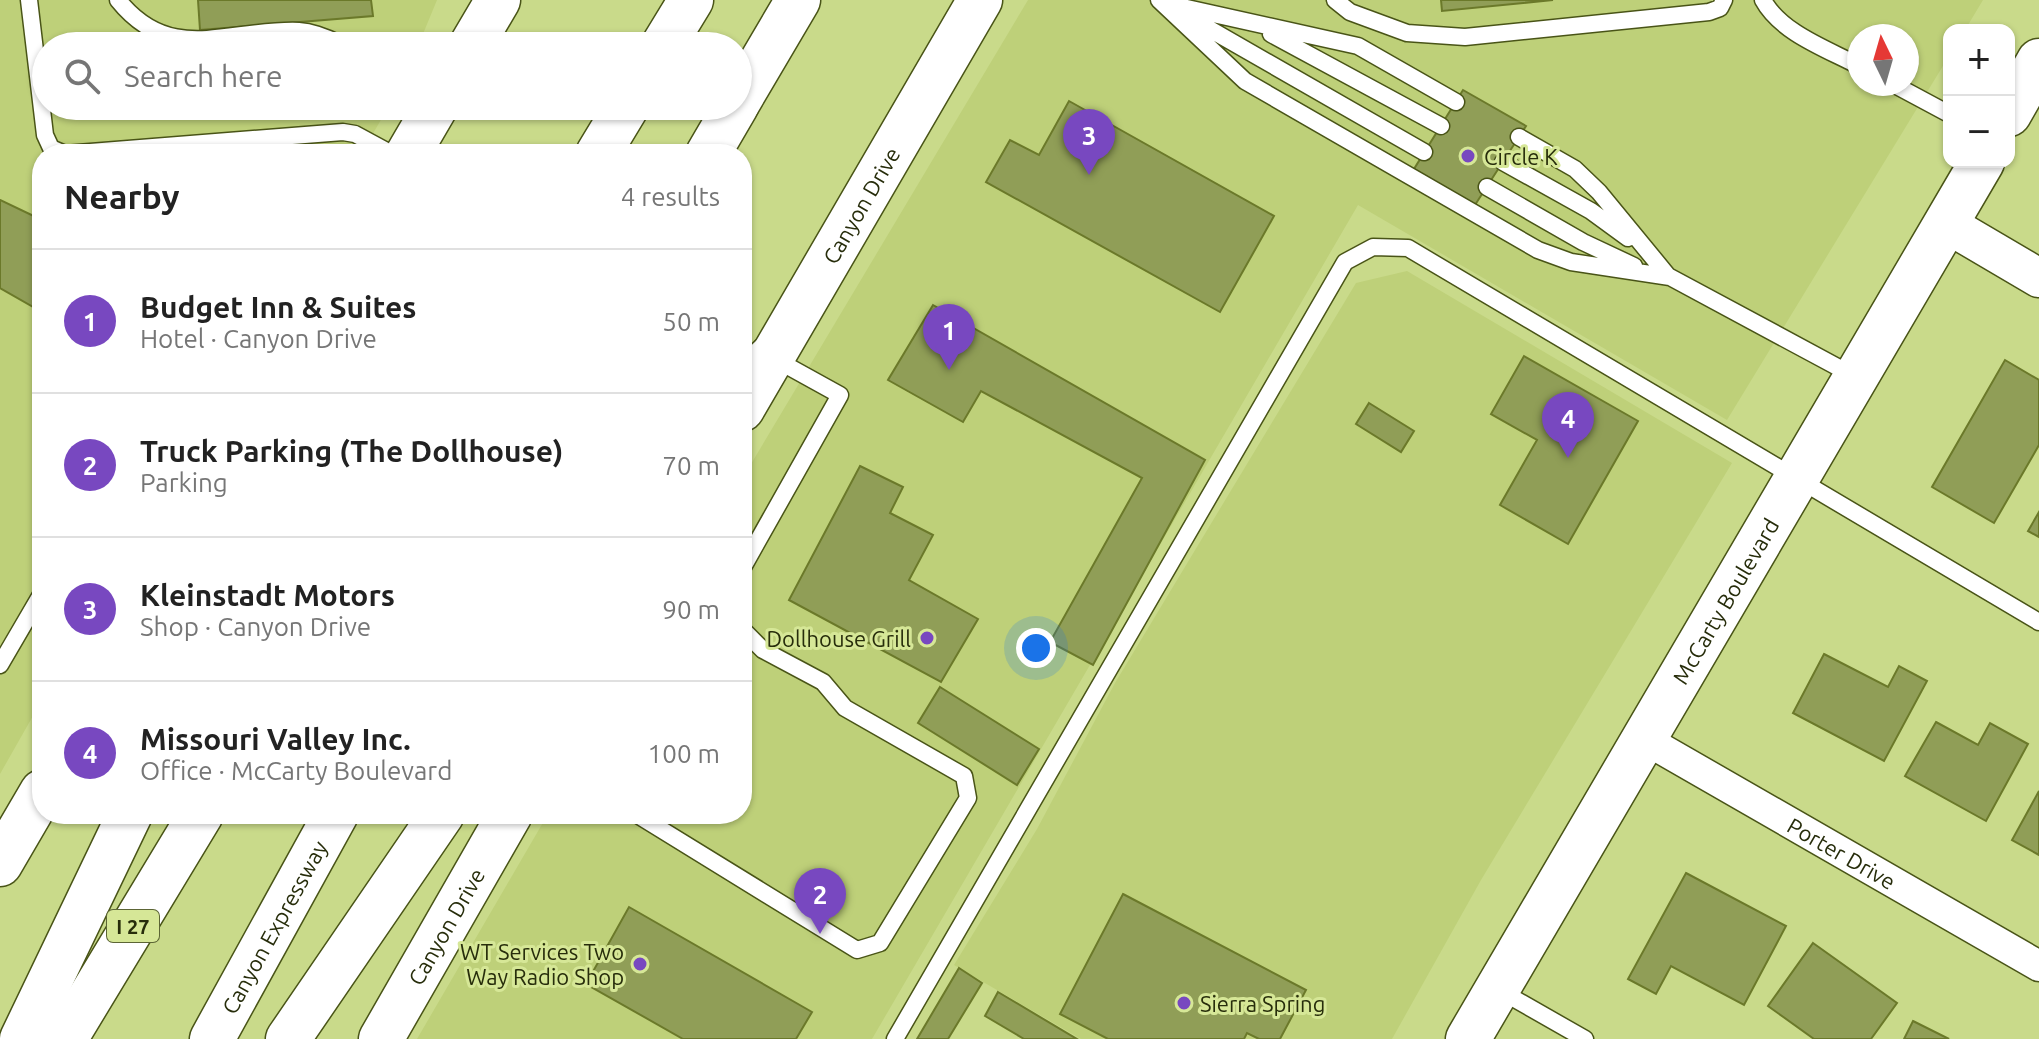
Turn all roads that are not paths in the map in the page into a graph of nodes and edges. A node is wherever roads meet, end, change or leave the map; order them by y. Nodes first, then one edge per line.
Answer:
1 (29, 0) edge
2 (118, 0) edge
3 (691, 0) edge
4 (798, 0) edge
5 (980, 0) edge
6 (1335, 0) edge
7 (1724, 0) edge
8 (1763, 0) edge
9 (1161, 1) edge
10 (1252, 25) junction
11 (33, 32) edge
12 (155, 32) edge
13 (284, 32) edge
14 (306, 32) edge
15 (672, 32) edge
16 (1847, 59) edge
17 (2039, 61) edge
18 (752, 78) edge
19 (1915, 96) edge
20 (1456, 102) dead end
21 (2015, 103) edge
22 (1943, 111) edge
23 (43, 120) edge
24 (428, 120) edge
25 (619, 120) edge
26 (728, 120) edge
27 (1441, 126) dead end
28 (1519, 137) dead end
29 (49, 144) edge
30 (191, 144) edge
31 (374, 144) edge
32 (414, 144) edge
33 (604, 144) edge
34 (714, 144) edge
35 (1424, 152) dead end
36 (1503, 162) dead end
37 (1979, 168) edge
38 (1487, 187) dead end
39 (1947, 224) junction
40 (1641, 247) junction
41 (1646, 272) junction
42 (1670, 277) junction
43 (2039, 278) edge
44 (757, 371) edge
45 (1858, 378) junction
46 (1797, 480) junction
47 (752, 551) edge
48 (32, 610) edge
49 (2039, 622) edge
50 (752, 639) edge
51 (0, 665) edge
52 (1646, 740) junction
53 (32, 807) edge
54 (125, 824) edge
55 (195, 824) edge
56 (330, 824) edge
57 (435, 824) edge
58 (504, 824) edge
59 (652, 824) edge
60 (5, 846) edge
61 (2039, 966) edge
62 (1497, 989) junction
63 (22, 1039) edge
64 (65, 1039) edge
65 (212, 1039) edge
66 (288, 1039) edge
67 (381, 1039) edge
68 (895, 1039) edge
69 (1468, 1039) edge
70 (1585, 1039) edge

1 - 11 lane
2 - 12 lane
3 - 15 main road
4 - 18 main road
5 - 44 main road, Canyon Drive
6 - 7 lane
8 - 16 lane
9 - 10 lane
9 - 35 lane
9 - 41 lane
10 - 20 lane
10 - 27 lane
13 - 14 lane
17 - 21 main road
19 - 22 lane
23 - 29 lane
24 - 32 main road
25 - 33 main road
26 - 34 main road
28 - 40 lane
30 - 31 lane
36 - 40 lane
37 - 39 main road, McCarty Boulevard
38 - 41 lane
39 - 43 street
39 - 45 main road, McCarty Boulevard
40 - 42 lane
41 - 42 lane
42 - 45 lane
44 - 47 lane
45 - 46 main road, McCarty Boulevard
46 - 49 lane
46 - 52 main road, McCarty Boulevard
46 - 68 lane
48 - 51 lane
50 - 59 lane
52 - 61 street, Porter Drive
52 - 62 main road, McCarty Boulevard
53 - 60 main road
54 - 63 main road
55 - 64 main road, I 27
56 - 65 main road, Canyon Expressway
57 - 66 main road
58 - 67 main road, Canyon Drive
62 - 69 main road, McCarty Boulevard
62 - 70 lane

